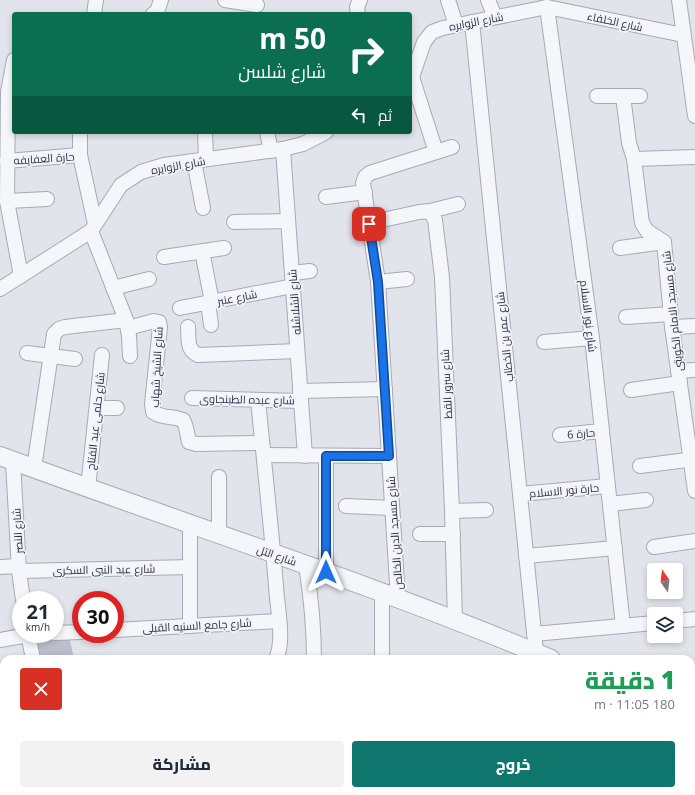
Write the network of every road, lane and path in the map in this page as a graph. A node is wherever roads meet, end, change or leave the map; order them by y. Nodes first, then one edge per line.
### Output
1 (96, 0) edge
2 (161, 0) edge
3 (225, 0) edge
4 (360, 0) edge
5 (448, 0) edge
6 (488, 0) edge
7 (679, 0) edge
8 (554, 5) edge
9 (258, 6) edge
10 (94, 12) edge
11 (157, 12) edge
12 (358, 12) edge
13 (494, 17) junction
14 (472, 22) junction
15 (456, 25) junction
16 (683, 35) junction
17 (12, 71) edge
18 (412, 74) edge
19 (412, 80) edge
20 (597, 96) dead end
21 (623, 96) junction
22 (640, 96) dead end
23 (695, 116) edge
24 (80, 134) edge
25 (205, 134) edge
26 (268, 134) edge
27 (322, 134) edge
28 (452, 147) dead end
29 (277, 150) junction
30 (436, 152) junction
31 (80, 155) junction
32 (695, 157) edge
33 (634, 159) junction
34 (7, 160) junction
35 (200, 160) junction
36 (364, 192) junction
37 (326, 197) dead end
38 (47, 199) dead end
39 (7, 201) junction
40 (458, 204) dead end
41 (203, 208) dead end
42 (430, 211) junction
43 (234, 222) dead end
44 (288, 222) junction
45 (369, 224) junction
46 (93, 227) junction
47 (664, 242) junction
48 (224, 248) dead end
49 (620, 248) dead end
50 (202, 251) junction
51 (164, 257) dead end
52 (310, 271) dead end
53 (21, 276) junction
54 (149, 279) dead end
55 (407, 279) dead end
56 (292, 280) junction
57 (378, 282) junction
58 (113, 288) junction
59 (0, 289) edge
60 (210, 302) junction
61 (180, 308) dead end
62 (626, 317) dead end
63 (671, 321) junction
64 (127, 324) junction
65 (211, 325) dead end
66 (695, 326) edge
67 (188, 327) dead end
68 (592, 338) junction
69 (544, 342) dead end
70 (297, 351) junction
71 (27, 352) dead end
72 (102, 355) dead end
73 (51, 356) junction
74 (130, 356) dead end
75 (75, 359) dead end
76 (695, 370) edge
77 (679, 377) junction
78 (385, 389) junction
79 (631, 390) dead end
80 (300, 396) junction
81 (192, 398) dead end
82 (258, 400) junction
83 (97, 408) junction
84 (116, 408) dead end
85 (602, 431) junction
86 (560, 435) dead end
87 (263, 449) junction
88 (305, 456) junction
89 (326, 456) junction
90 (389, 456) junction
91 (7, 458) edge
92 (693, 460) edge
93 (640, 466) dead end
94 (34, 468) junction
95 (219, 477) dead end
96 (608, 486) junction
97 (88, 488) junction
98 (695, 490) edge
99 (520, 494) junction
100 (646, 500) dead end
101 (610, 504) junction
102 (346, 506) dead end
103 (392, 508) junction
104 (486, 510) dead end
105 (452, 511) junction
106 (190, 525) junction
107 (420, 534) dead end
108 (453, 534) junction
109 (219, 535) junction
110 (695, 541) edge
111 (654, 547) dead end
112 (615, 548) junction
113 (273, 553) junction
114 (526, 556) junction
115 (306, 565) junction
116 (0, 567) edge
117 (190, 567) junction
118 (18, 569) junction
119 (326, 572) junction
120 (22, 591) edge
121 (390, 595) junction
122 (695, 619) edge
123 (455, 620) junction
124 (683, 620) edge
125 (279, 621) junction
126 (647, 624) edge
127 (190, 626) junction
128 (623, 626) junction
129 (124, 630) edge
130 (534, 634) junction
131 (12, 638) edge
132 (0, 640) edge
133 (33, 643) edge
134 (33, 655) edge
135 (278, 655) edge
136 (314, 655) edge
137 (382, 655) edge
138 (542, 655) edge
139 (544, 655) edge

1 - 10 street
2 - 11 street
3 - 9 street
4 - 12 street
5 - 15 street
6 - 13 street
7 - 16 street
8 - 13 street, شارع الزوايره
8 - 16 street, شارع الخلفاء
8 - 68 street, شارع نور الاسلام
13 - 14 street, شارع الزوايره
14 - 15 street, شارع الزوايره
14 - 99 street, شارع عمر بن الخطاب
15 - 18 street, شارع الزوايره
16 - 23 street
17 - 34 street
19 - 30 street
20 - 21 street
21 - 22 street
21 - 33 street, شارع مسجد الامام الكويتى
24 - 31 street
25 - 35 street
26 - 29 street, شارع الشلاشله
27 - 29 street, شارع الزوايره
28 - 30 street, شارع مسجد الدين الخالص
29 - 35 street, شارع الزوايره
29 - 44 street, شارع الشلاشله
30 - 36 street, شارع مسجد الدين الخالص
31 - 34 street, حارة العفايفه
31 - 46 street
32 - 33 street
33 - 47 street, شارع مسجد الامام الكويتى
34 - 39 street
35 - 41 street
35 - 46 street, شارع الزوايره
36 - 37 street
36 - 45 street, شارع مسجد الدين الخالص
38 - 39 street
39 - 53 street
40 - 42 street
42 - 45 street
42 - 105 street, شارع سرور القط
43 - 44 street
44 - 56 street, شارع الشلاشله
45 - 57 street, شارع مسجد الدين الخالص
46 - 53 street, شارع الزوايره
46 - 58 street
47 - 49 street
47 - 63 street, شارع مسجد الامام الكويتى
48 - 50 street
50 - 51 street
50 - 60 street
52 - 56 street, شارع عنبر
53 - 59 street, شارع الزوايره
54 - 58 street
55 - 57 street
56 - 60 street, شارع عنبر
56 - 70 street, شارع الشلاشله
57 - 78 street, شارع مسجد الدين الخالص
58 - 64 street
60 - 61 street, شارع عنبر
60 - 65 street
62 - 63 street
63 - 66 street
63 - 77 street, شارع مسجد الامام الكويتى
64 - 73 street
64 - 74 street
64 - 87 street, شارع الشيخ شهاب
67 - 70 street
68 - 69 street
68 - 85 street, شارع نور الاسلام
70 - 80 street, شارع الشلاشله
71 - 73 street
72 - 83 street, شارع حلمى عبد الفتاح
73 - 75 street
73 - 94 street
76 - 77 street
77 - 79 street
77 - 92 street, شارع مسجد الامام الكويتى
78 - 80 street, شارع عبده الطبنجاوى
78 - 90 street, شارع مسجد الدين الخالص
80 - 82 street, شارع عبده الطبنجاوى
80 - 88 street, شارع الشلاشله
81 - 82 street, شارع عبده الطبنجاوى
82 - 87 street
83 - 84 street
83 - 97 street, شارع حلمى عبد الفتاح
85 - 86 street, حارة 6
85 - 96 street, شارع نور الاسلام
87 - 88 street
87 - 113 street
88 - 89 street
89 - 90 street
89 - 119 street
90 - 103 street, شارع مسجد الدين الخالص
91 - 94 street, شارع التل
91 - 118 street, شارع النصر
92 - 93 street
92 - 98 street, شارع مسجد الامام الكويتى
94 - 97 street, شارع التل
95 - 109 street
96 - 99 street, حارة نور الاسلام
96 - 101 street, شارع نور الاسلام
97 - 106 street, شارع التل
99 - 114 street, شارع عمر بن الخطاب
100 - 101 street
101 - 112 street, شارع نور الاسلام
102 - 103 street
103 - 121 street, شارع مسجد الدين الخالص
104 - 105 street
105 - 108 street, شارع سرور القط
106 - 109 street, شارع التل
106 - 117 street
107 - 108 street
108 - 123 street, شارع سرور القط
109 - 113 street, شارع التل
110 - 111 street
112 - 114 street
112 - 128 street, شارع نور الاسلام
113 - 115 street, شارع التل
113 - 125 street
114 - 130 street, شارع عمر بن الخطاب
115 - 119 street, شارع التل
115 - 136 street
116 - 118 street, شارع عبد النبى السكرى
117 - 118 street, شارع عبد النبى السكرى
117 - 127 street
118 - 120 street, شارع النصر
119 - 121 street, شارع التل
121 - 123 street, شارع التل
121 - 137 street, شارع مسجد الدين الخالص
122 - 124 street
123 - 138 street, شارع التل
125 - 127 street, شارع جامع السنيه القبلى
125 - 135 street
126 - 128 street
127 - 129 street, شارع جامع السنيه القبلى
128 - 130 street
130 - 139 street, شارع عمر بن الخطاب
131 - 132 street
133 - 134 street

